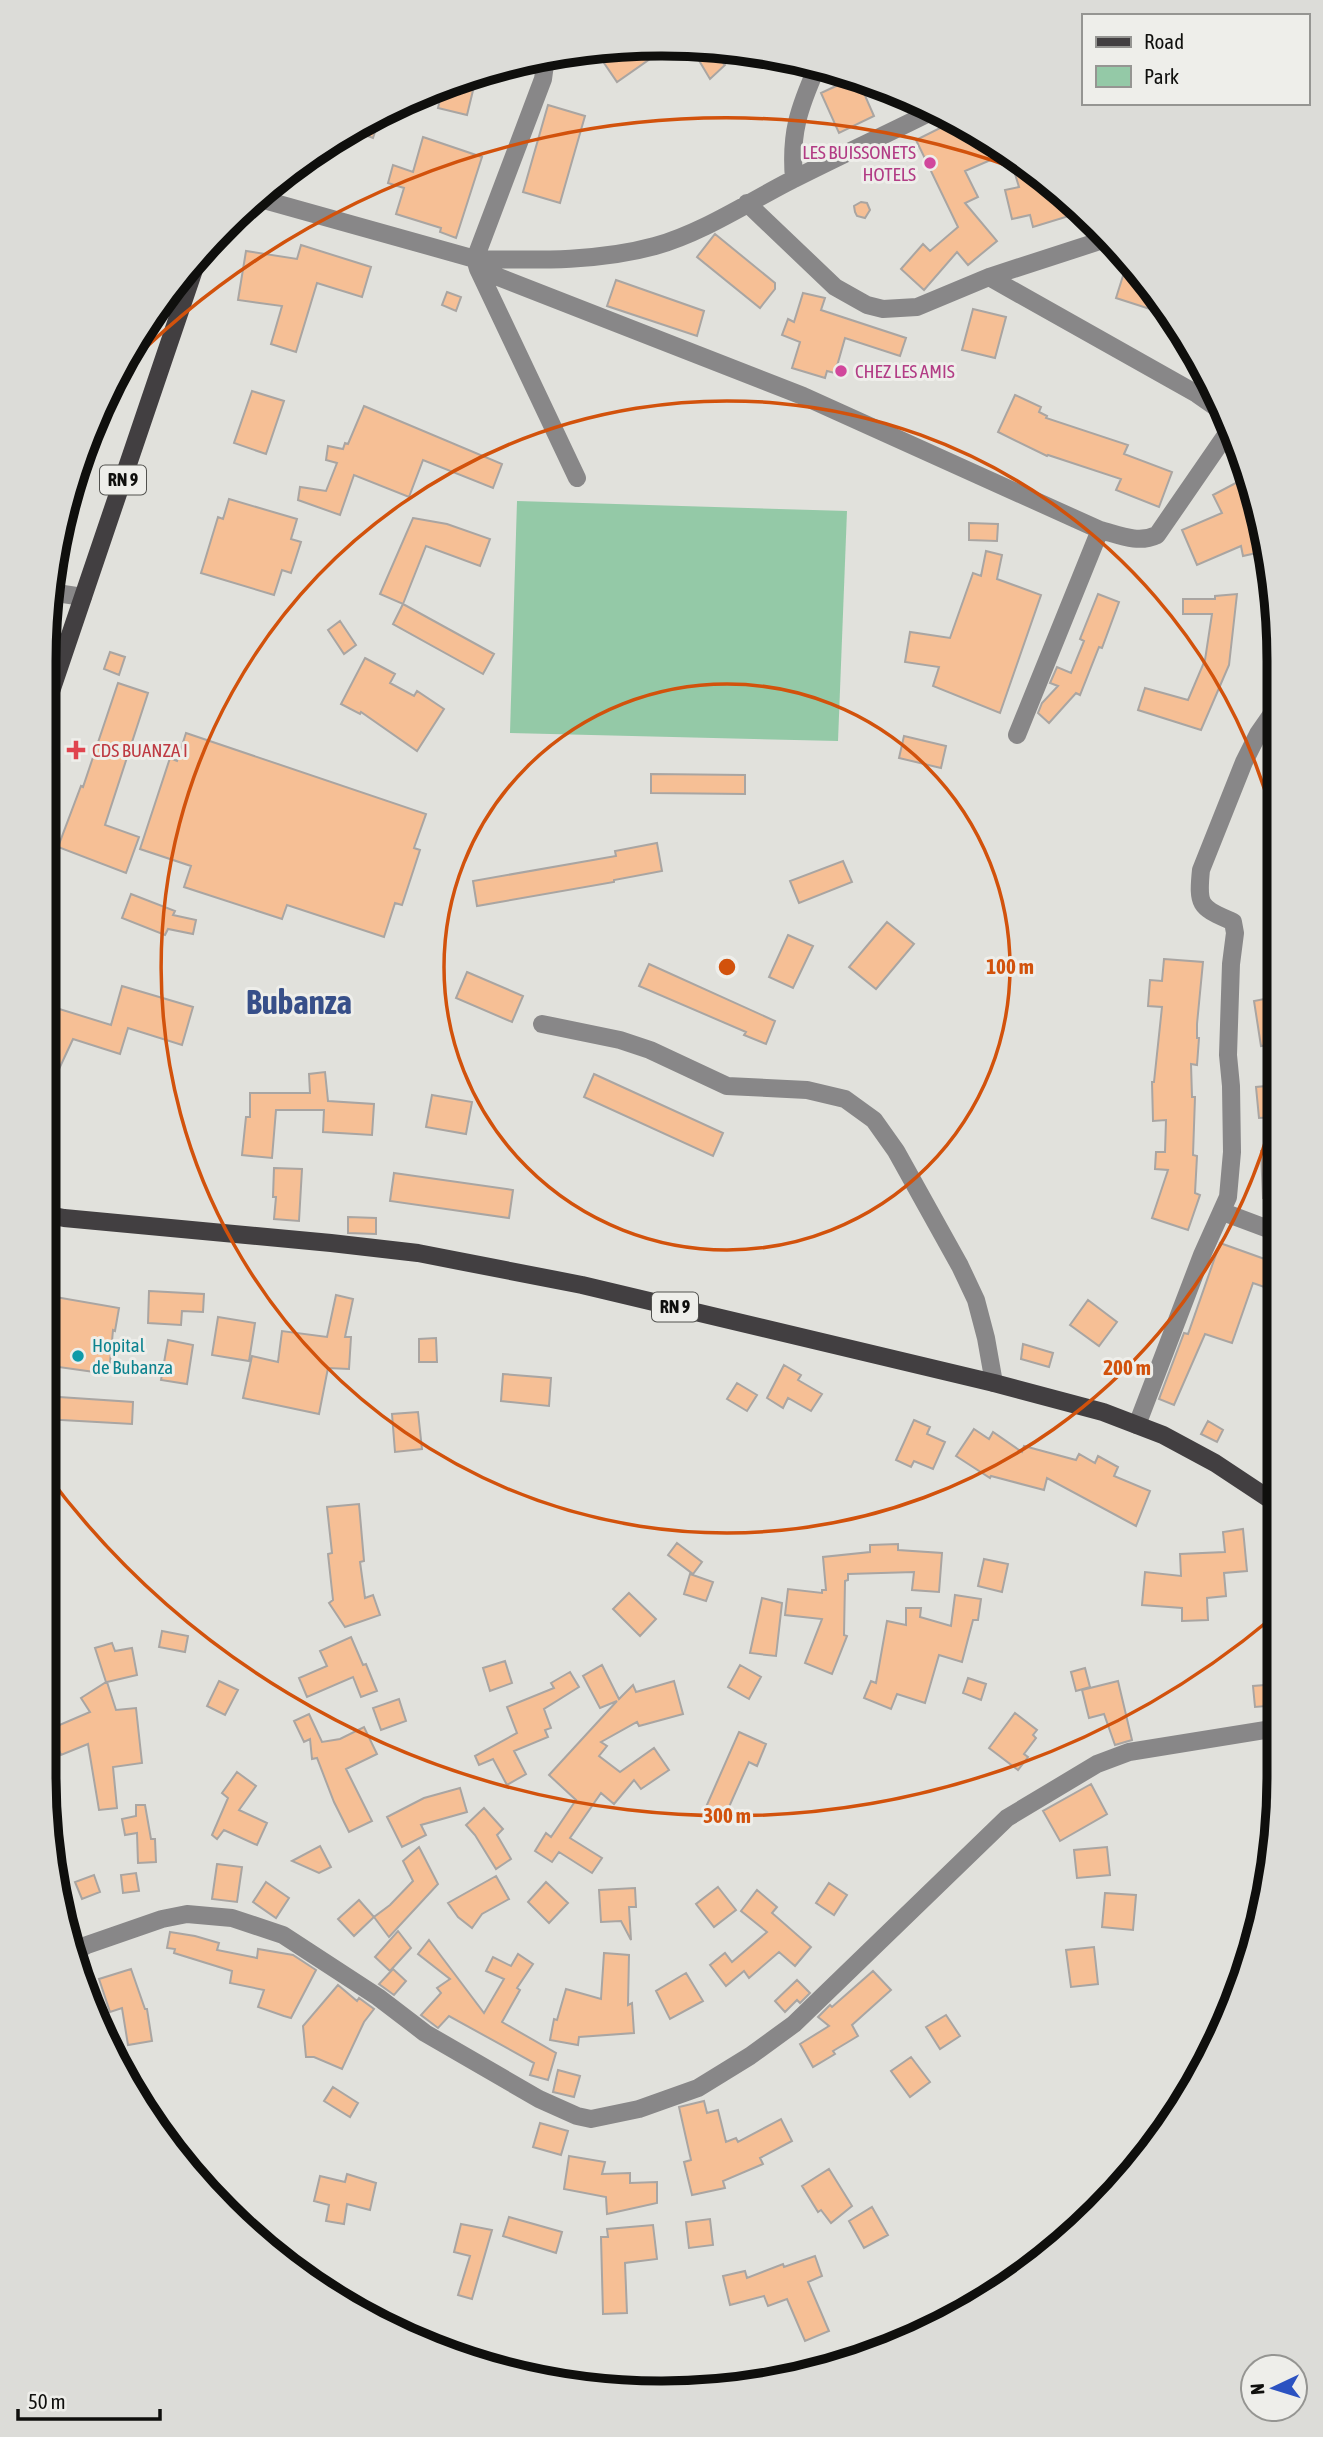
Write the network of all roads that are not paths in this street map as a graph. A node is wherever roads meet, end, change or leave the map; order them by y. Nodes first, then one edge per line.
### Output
1 (545, 68) edge
2 (813, 76) edge
3 (924, 116) edge
4 (794, 179) junction
5 (268, 201) edge
6 (747, 203) junction
7 (1098, 241) edge
8 (476, 264) junction
9 (989, 277) junction
10 (190, 282) edge
11 (1209, 402) edge
12 (1224, 438) edge
13 (578, 478) dead end
14 (1100, 530) junction
15 (60, 593) edge
16 (83, 597) junction
17 (56, 677) edge
18 (1267, 721) edge
19 (1017, 735) dead end
20 (542, 1024) dead end
21 (1223, 1212) junction
22 (56, 1216) edge
23 (64, 1218) junction
24 (56, 1222) edge
25 (1267, 1229) edge
26 (994, 1383) junction
27 (1137, 1425) junction
28 (1267, 1497) edge
29 (1267, 1730) edge
30 (82, 1948) edge

1 - 8 street
2 - 4 street
3 - 4 street
4 - 6 street
5 - 8 street
6 - 8 street
6 - 9 street
7 - 9 street
8 - 13 street
8 - 14 street
9 - 11 street
10 - 16 main road, RN 9 / RN 9
12 - 14 street
14 - 19 street
15 - 16 street
16 - 17 main road, RN 9 / RN 9
18 - 21 street
20 - 26 street
21 - 25 street
21 - 27 street
22 - 23 main road, RN 9
23 - 24 main road
23 - 26 main road, RN 9
26 - 27 main road, RN 9
27 - 28 main road, RN 9
29 - 30 street

